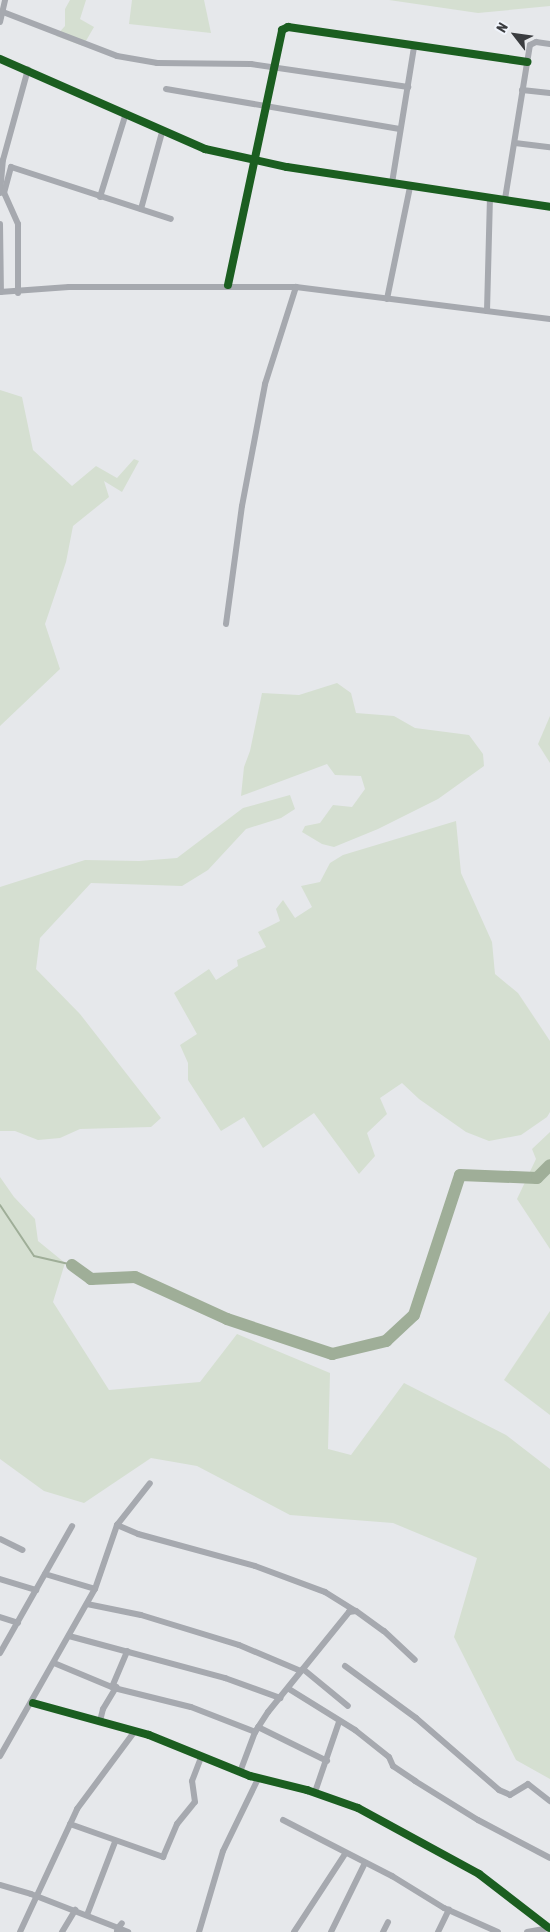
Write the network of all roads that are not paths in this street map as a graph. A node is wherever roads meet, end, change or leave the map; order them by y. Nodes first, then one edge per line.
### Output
1 (3, 2) edge
2 (3, 12) junction
3 (0, 22) edge
4 (550, 44) edge
5 (414, 47) junction
6 (0, 60) edge
7 (527, 62) junction
8 (274, 68) junction
9 (28, 70) junction
10 (408, 87) junction
11 (166, 89) dead end
12 (522, 90) junction
13 (550, 93) edge
14 (266, 106) junction
15 (125, 116) junction
16 (400, 129) junction
17 (162, 132) junction
18 (515, 143) junction
19 (550, 147) edge
20 (257, 161) junction
21 (392, 184) junction
22 (410, 187) junction
23 (0, 193) edge
24 (100, 197) junction
25 (490, 198) junction
26 (505, 200) junction
27 (550, 207) edge
28 (141, 209) junction
29 (172, 219) dead end
30 (0, 224) edge
31 (228, 285) junction
32 (296, 287) junction
33 (0, 292) edge
34 (18, 293) junction
35 (387, 299) junction
36 (486, 311) junction
37 (550, 319) edge
38 (226, 624) dead end
39 (150, 1483) dead end
40 (117, 1525) junction
41 (72, 1526) dead end
42 (0, 1538) edge
43 (23, 1550) dead end
44 (45, 1574) junction
45 (0, 1579) edge
46 (95, 1589) junction
47 (36, 1590) junction
48 (87, 1604) junction
49 (354, 1610) junction
50 (0, 1617) edge
51 (18, 1623) junction
52 (69, 1636) junction
53 (127, 1651) junction
54 (0, 1653) edge
55 (415, 1660) dead end
56 (54, 1663) junction
57 (345, 1666) dead end
58 (302, 1670) junction
59 (114, 1687) junction
60 (289, 1689) junction
61 (280, 1698) junction
62 (33, 1703) junction
63 (348, 1706) dead end
64 (100, 1721) junction
65 (339, 1722) junction
66 (256, 1730) junction
67 (135, 1731) junction
68 (0, 1756) edge
69 (201, 1757) junction
70 (326, 1761) junction
71 (240, 1772) junction
72 (258, 1778) junction
73 (314, 1792) junction
74 (550, 1801) edge
75 (283, 1820) dead end
76 (70, 1824) junction
77 (115, 1842) junction
78 (345, 1854) junction
79 (550, 1858) edge
80 (365, 1863) junction
81 (0, 1885) edge
82 (38, 1896) junction
83 (449, 1909) junction
84 (75, 1910) junction
85 (87, 1915) junction
86 (388, 1922) dead end
87 (119, 1928) edge
88 (549, 1928) edge
89 (20, 1932) edge
90 (62, 1932) edge
91 (128, 1932) edge
92 (199, 1932) edge
93 (294, 1932) edge
94 (330, 1932) edge
95 (382, 1932) edge
96 (438, 1932) edge
97 (498, 1932) edge
98 (527, 1932) edge

1 - 2 street
2 - 3 street
2 - 8 street
4 - 7 street
5 - 7 street
5 - 8 street
5 - 10 street
6 - 9 street
7 - 12 street
8 - 10 street
8 - 14 street
9 - 15 street
9 - 23 street
10 - 16 street
11 - 14 street
12 - 13 street
12 - 18 street
14 - 16 street
14 - 20 street
15 - 17 street
15 - 24 street
16 - 21 street
17 - 20 street
17 - 28 street
18 - 19 street
18 - 26 street
20 - 21 street
20 - 31 street
21 - 22 street
22 - 25 street
22 - 35 street
24 - 28 street
24 - 34 street
25 - 26 street
25 - 36 street
26 - 27 street
28 - 29 street
30 - 33 street
31 - 32 street
31 - 34 street
32 - 35 street
32 - 38 street
33 - 34 street
35 - 36 street
36 - 37 street
39 - 40 street
40 - 46 street
40 - 49 street
41 - 44 street
42 - 43 street
44 - 46 street
44 - 47 street
45 - 47 street
46 - 48 street
47 - 51 street
48 - 52 street
48 - 58 street
49 - 55 street
49 - 58 street
50 - 51 street
51 - 54 street
52 - 53 street
52 - 56 street
53 - 59 street
53 - 61 street
56 - 59 street
56 - 62 street
57 - 74 street
58 - 60 street
58 - 63 street
59 - 64 street
59 - 66 street
60 - 61 street
60 - 65 street
61 - 66 street
62 - 64 street
62 - 68 street
64 - 67 street
65 - 70 street
65 - 79 street
66 - 70 street
66 - 71 street
67 - 69 street
67 - 76 street
69 - 71 street
69 - 77 street
70 - 73 street
71 - 72 street
72 - 73 street
72 - 92 street
73 - 88 street
75 - 78 street
76 - 77 street
76 - 82 street
77 - 85 street
78 - 80 street
78 - 93 street
80 - 83 street
80 - 94 street
81 - 82 street
82 - 84 street
82 - 89 street
83 - 96 street
83 - 97 street
84 - 85 street
84 - 90 street
85 - 87 street
86 - 95 street
87 - 91 street
88 - 98 street

